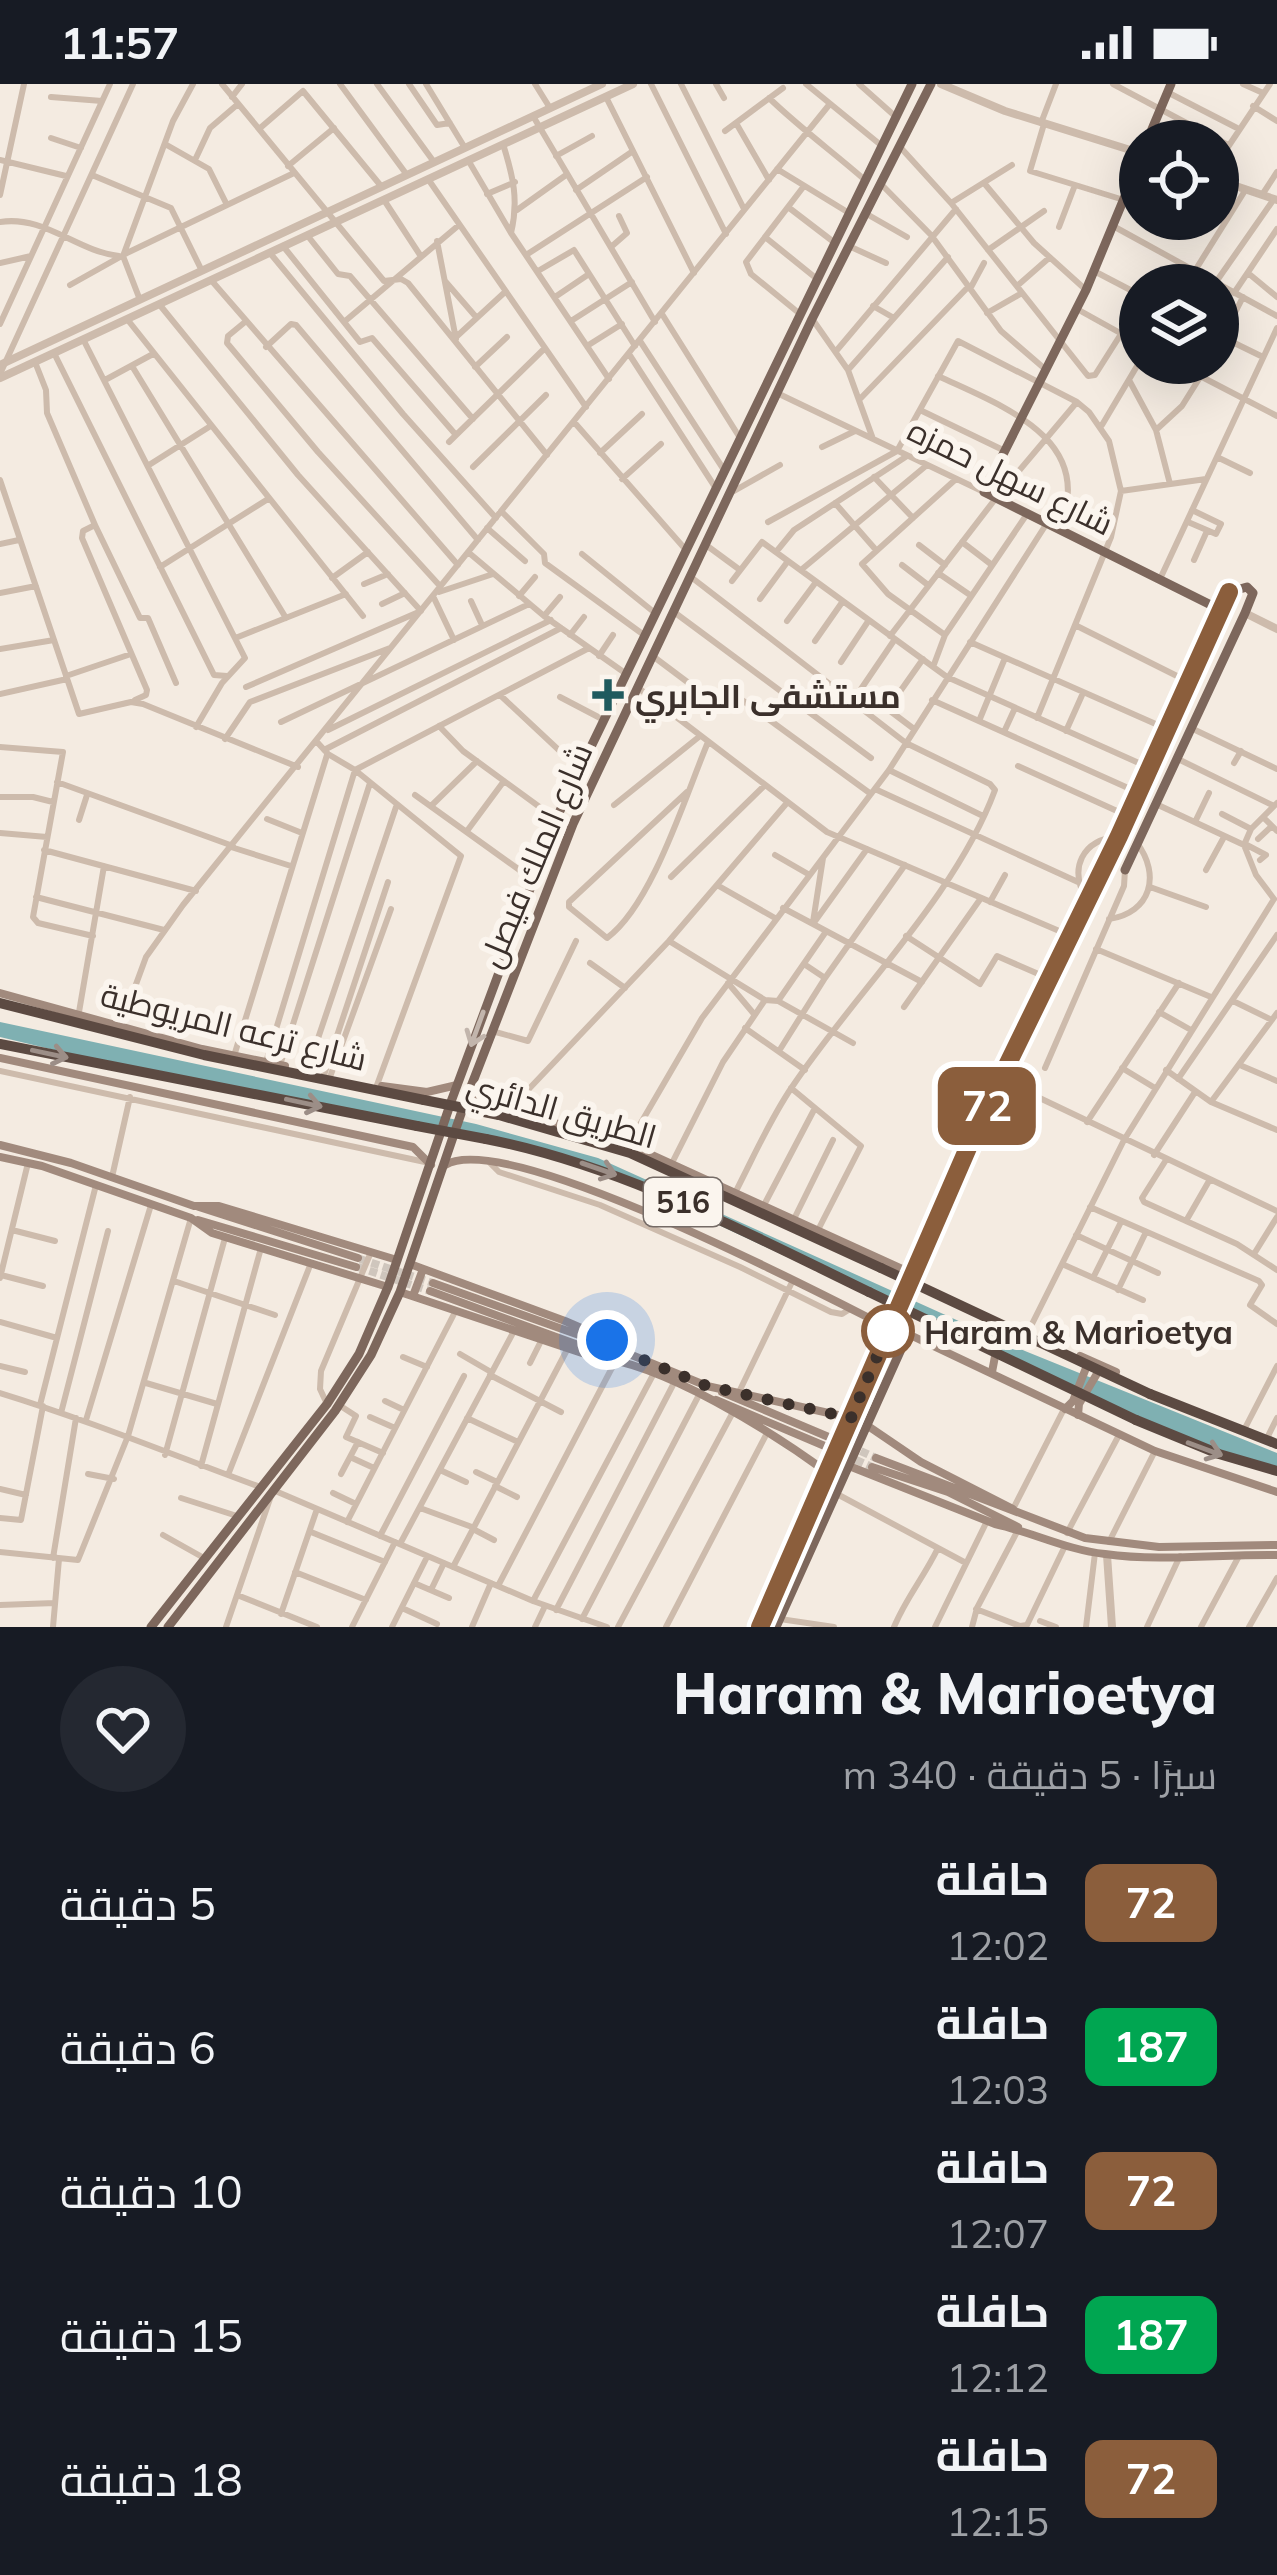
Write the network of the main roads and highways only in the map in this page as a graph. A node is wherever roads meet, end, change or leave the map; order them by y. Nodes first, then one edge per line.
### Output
1 (912, 84) edge
2 (931, 84) edge
3 (1169, 88) edge
4 (1155, 120) edge
5 (1119, 212) edge
6 (753, 412) junction
7 (765, 418) junction
8 (1221, 610) junction
9 (1179, 702) junction
10 (1201, 710) junction
11 (596, 730) junction
12 (613, 738) junction
13 (1125, 870) road end
14 (0, 993) edge
15 (0, 1003) edge
16 (0, 1044) edge
17 (0, 1058) edge
18 (457, 1085) junction
19 (467, 1097) junction
20 (0, 1145) edge
21 (0, 1157) edge
22 (431, 1165) junction
23 (443, 1166) junction
24 (194, 1206) junction
25 (191, 1218) junction
26 (404, 1262) junction
27 (423, 1269) junction
28 (912, 1276) junction
29 (432, 1287) tunnel mouth
30 (394, 1289) junction
31 (412, 1296) junction
32 (889, 1328) junction
33 (908, 1334) joint
34 (616, 1355) junction
35 (1087, 1359) junction
36 (1103, 1366) junction
37 (992, 1373) junction
38 (704, 1391) junction
39 (1065, 1409) junction
40 (1078, 1415) junction
41 (851, 1418) junction
42 (868, 1426) junction
43 (1274, 1441) edge
44 (829, 1442) tunnel mouth
45 (849, 1466) junction
46 (1277, 1471) edge
47 (829, 1473) junction
48 (1277, 1492) edge
49 (1015, 1512) junction
50 (1019, 1527) junction
51 (1277, 1545) edge
52 (1277, 1556) edge
53 (166, 1606) junction
54 (177, 1622) edge
55 (778, 1623) edge
56 (152, 1627) edge
57 (168, 1627) edge
58 (760, 1627) edge

1 - 6 main road, شارع الملك فيصل
2 - 7 main road, شارع الملك فيصل
3 - 4 main road
5 - 8 main road, شارع سهل حمزه
6 - 7 main road
6 - 11 main road, شارع الملك فيصل
7 - 12 main road, شارع الملك فيصل
8 - 9 main road
8 - 10 main road
9 - 10 main road
9 - 28 main road
10 - 13 main road
11 - 12 main road
11 -> 18 main road, شارع الملك فيصل
12 - 19 main road, شارع الملك فيصل
14 - 18 main road, شارع ترعه المريوطية
15 - 43 highway, الطريق الدائري / 516, bridge
16 -> 46 highway, الطريق الدائري / 516, bridge
17 - 22 main road
18 - 22 main road, شارع الملك فيصل, bridge
19 - 23 main road, شارع الملك فيصل, bridge
19 - 28 main road
20 - 24 main road
21 - 25 main road
22 - 26 main road, شارع الملك فيصل
23 - 26 main road, شارع الملك فيصل
23 - 32 main road
24 - 25 main road
24 - 26 main road
25 - 30 main road
26 - 27 main road
26 - 30 main road, شارع الملك فيصل
27 - 31 main road
27 - 34 main road
28 - 32 main road, bridge
29 - 34 main road
30 - 31 main road
30 - 53 main road, شارع الملك فيصل
30 - 54 main road, شارع الملك فيصل
31 - 34 main road
32 - 41 main road
33 - 37 main road
33 - 42 main road
34 - 38 main road
34 - 38 main road
35 - 36 main road
35 - 37 main road, bridge
35 - 39 main road, bridge
36 - 40 main road, bridge
36 - 43 main road
37 - 39 main road
38 - 41 main road
38 - 44 main road
38 - 47 main road
39 - 40 main road
40 - 48 main road
41 - 47 main road
42 - 45 main road
42 - 49 main road
45 - 50 main road
45 - 55 main road
47 - 58 main road
49 - 50 main road
49 - 51 main road
50 - 52 main road
53 - 54 main road
53 - 56 main road, شارع الملك فيصل
54 - 57 main road, شارع الملك فيصل

